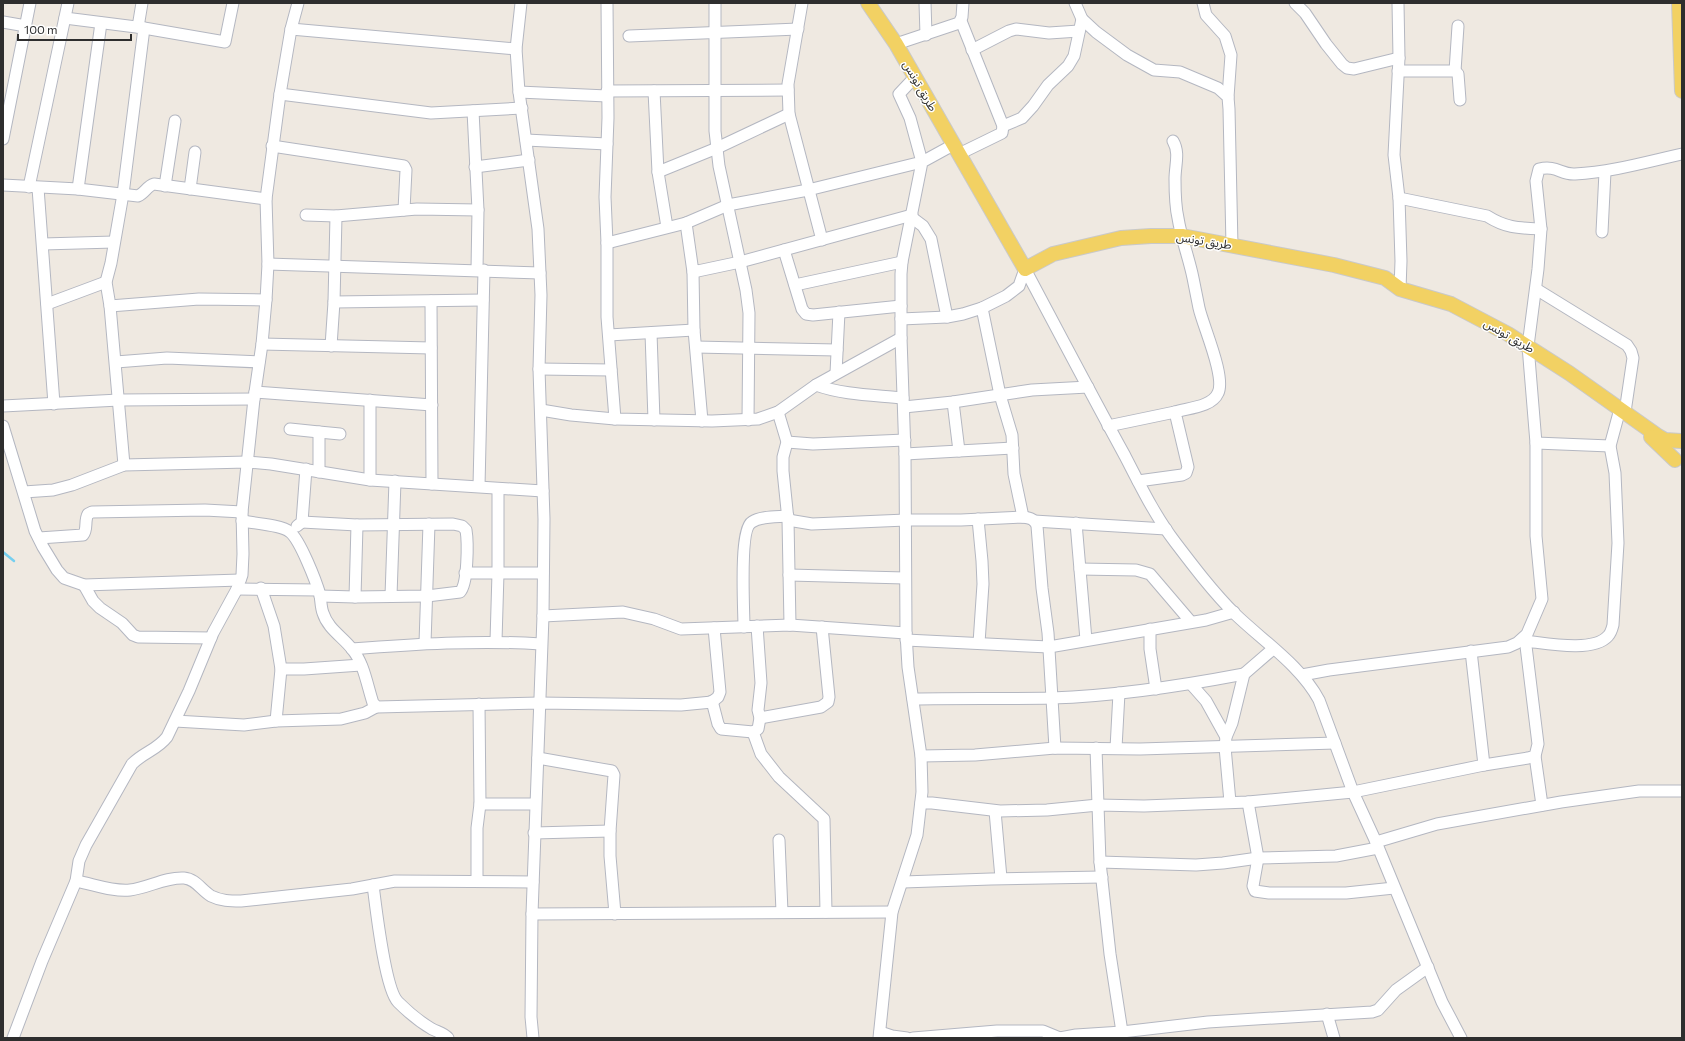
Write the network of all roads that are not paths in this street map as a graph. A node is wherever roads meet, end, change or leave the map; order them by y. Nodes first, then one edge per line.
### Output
1 (30, 3) edge
2 (68, 3) edge
3 (142, 3) edge
4 (233, 3) edge
5 (298, 3) edge
6 (521, 3) edge
7 (607, 3) edge
8 (715, 3) edge
9 (802, 3) edge
10 (868, 3) edge
11 (925, 3) edge
12 (963, 3) edge
13 (1075, 3) edge
14 (1203, 3) edge
15 (1295, 3) edge
16 (1398, 3) edge
17 (1680, 3) edge
18 (65, 18) junction
19 (1082, 19) junction
20 (961, 21) junction
21 (3, 22) edge
22 (101, 23) junction
23 (26, 26) junction
24 (1458, 26) dead end
25 (141, 27) junction
26 (798, 28) junction
27 (291, 29) junction
28 (715, 31) junction
29 (1079, 31) junction
30 (926, 35) junction
31 (629, 36) dead end
32 (896, 44) junction
33 (516, 49) junction
34 (972, 50) junction
35 (1399, 58) junction
36 (1398, 71) junction
37 (1455, 71) junction
38 (915, 77) junction
39 (715, 90) junction
40 (788, 90) junction
41 (1682, 90) edge
42 (654, 91) junction
43 (519, 92) junction
44 (280, 94) junction
45 (607, 94) junction
46 (1228, 97) junction
47 (1460, 100) dead end
48 (522, 108) junction
49 (473, 111) junction
50 (789, 114) junction
51 (175, 121) dead end
52 (1003, 126) junction
53 (3, 139) edge
54 (526, 140) junction
55 (1173, 140) dead end
56 (607, 144) junction
57 (272, 146) junction
58 (717, 148) junction
59 (956, 149) junction
60 (195, 152) dead end
61 (1682, 154) edge
62 (529, 160) junction
63 (922, 162) junction
64 (475, 167) junction
65 (658, 172) junction
66 (1605, 172) junction
67 (3, 185) edge
68 (165, 186) junction
69 (33, 187) junction
70 (78, 189) junction
71 (190, 189) junction
72 (808, 190) junction
73 (123, 194) junction
74 (1398, 198) junction
75 (266, 199) junction
76 (728, 205) junction
77 (404, 210) junction
78 (478, 210) junction
79 (306, 215) dead end
80 (336, 216) junction
81 (912, 216) junction
82 (686, 222) junction
83 (667, 228) junction
84 (1541, 229) junction
85 (1602, 232) dead end
86 (1182, 236) junction
87 (822, 240) junction
88 (114, 242) junction
89 (607, 243) junction
90 (43, 244) junction
91 (1232, 246) junction
92 (784, 250) junction
93 (740, 262) junction
94 (902, 262) junction
95 (268, 264) junction
96 (335, 267) junction
97 (1025, 269) junction
98 (481, 270) junction
99 (693, 272) junction
100 (540, 273) junction
101 (106, 282) junction
102 (795, 285) junction
103 (1400, 289) junction
104 (1536, 289) junction
105 (266, 300) junction
106 (483, 300) junction
107 (431, 301) junction
108 (334, 302) junction
109 (47, 304) junction
110 (110, 306) junction
111 (901, 306) junction
112 (982, 308) junction
113 (839, 312) junction
114 (947, 317) junction
115 (901, 319) junction
116 (694, 330) junction
117 (651, 333) junction
118 (609, 335) junction
119 (901, 338) junction
120 (262, 344) junction
121 (332, 346) junction
122 (1528, 346) junction
123 (696, 347) junction
124 (431, 348) junction
125 (748, 348) junction
126 (837, 350) junction
127 (116, 362) junction
128 (259, 362) junction
129 (539, 369) junction
130 (611, 370) junction
131 (836, 374) junction
132 (816, 385) junction
133 (1088, 387) junction
134 (255, 395) junction
135 (1000, 395) junction
136 (119, 400) junction
137 (370, 400) junction
138 (903, 402) junction
139 (953, 402) junction
140 (54, 404) junction
141 (432, 405) junction
142 (3, 406) edge
143 (541, 410) junction
144 (778, 412) junction
145 (1175, 412) junction
146 (1625, 413) junction
147 (615, 420) junction
148 (654, 420) junction
149 (748, 420) junction
150 (702, 421) junction
151 (3, 426) edge
152 (1108, 426) junction
153 (290, 429) dead end
154 (319, 432) junction
155 (340, 434) dead end
156 (905, 440) junction
157 (1681, 441) edge
158 (787, 442) junction
159 (1536, 443) junction
160 (1610, 446) junction
161 (1013, 448) junction
162 (960, 451) junction
163 (905, 454) junction
164 (247, 462) junction
165 (1678, 463) edge
166 (124, 465) junction
167 (306, 469) junction
168 (319, 472) junction
169 (370, 480) junction
170 (395, 481) junction
171 (1138, 481) junction
172 (432, 484) junction
173 (479, 486) junction
174 (498, 488) junction
175 (543, 491) junction
176 (24, 492) junction
177 (242, 516) junction
178 (1023, 517) junction
179 (788, 518) junction
180 (978, 519) junction
181 (906, 520) junction
182 (1034, 521) junction
183 (302, 522) junction
184 (429, 524) junction
185 (1076, 524) junction
186 (357, 525) junction
187 (393, 526) junction
188 (1166, 529) junction
189 (290, 532) junction
190 (39, 538) junction
191 (1080, 569) junction
192 (465, 573) junction
193 (498, 573) junction
194 (543, 573) junction
195 (788, 575) junction
196 (905, 578) junction
197 (84, 584) junction
198 (239, 584) junction
199 (261, 588) junction
200 (319, 593) junction
201 (391, 596) junction
202 (427, 596) junction
203 (355, 597) junction
204 (1234, 612) junction
205 (543, 616) junction
206 (1191, 622) junction
207 (790, 625) junction
208 (757, 626) junction
209 (744, 627) junction
210 (822, 627) junction
211 (714, 628) junction
212 (1150, 629) junction
213 (906, 636) junction
214 (211, 638) junction
215 (1525, 639) junction
216 (1086, 640) junction
217 (496, 641) junction
218 (425, 643) junction
219 (979, 643) junction
220 (541, 644) junction
221 (1049, 647) junction
222 (1273, 648) junction
223 (352, 649) junction
224 (1471, 651) junction
225 (361, 666) junction
226 (282, 669) junction
227 (1244, 674) junction
228 (1302, 675) junction
229 (1192, 684) junction
230 (1156, 688) junction
231 (1119, 693) junction
232 (1052, 698) junction
233 (912, 699) junction
234 (712, 701) junction
235 (539, 703) junction
236 (479, 704) junction
237 (376, 707) junction
238 (760, 718) junction
239 (175, 721) junction
240 (276, 721) junction
241 (753, 732) junction
242 (1226, 742) junction
243 (1335, 742) junction
244 (1055, 748) junction
245 (1096, 748) junction
246 (1116, 748) junction
247 (921, 756) junction
248 (1535, 756) junction
249 (538, 758) junction
250 (1484, 765) junction
251 (1682, 791) edge
252 (1353, 792) junction
253 (1230, 802) junction
254 (1248, 802) junction
255 (920, 803) junction
256 (480, 804) junction
257 (535, 804) junction
258 (1098, 805) junction
259 (1542, 805) junction
260 (995, 811) junction
261 (610, 831) junction
262 (534, 833) junction
263 (779, 840) dead end
264 (1377, 845) junction
265 (1258, 858) junction
266 (1100, 862) junction
267 (1102, 877) junction
268 (1001, 878) junction
269 (76, 881) junction
270 (477, 881) junction
271 (533, 882) junction
272 (903, 882) junction
273 (373, 885) junction
274 (1394, 888) junction
275 (782, 912) junction
276 (826, 912) junction
277 (892, 912) junction
278 (532, 914) junction
279 (615, 914) junction
280 (1428, 968) junction
281 (1327, 1014) junction
282 (1122, 1032) junction
283 (880, 1035) edge
284 (13, 1038) edge
285 (448, 1038) edge
286 (533, 1038) edge
287 (907, 1038) edge
288 (913, 1038) edge
289 (1060, 1038) edge
290 (1334, 1038) edge
291 (1461, 1038) edge

1 - 23 street
2 - 18 street
3 - 25 street
4 - 25 street
5 - 27 street
6 - 33 street
7 - 45 street
8 - 28 street
9 - 26 street
10 - 32 main road, طريق تونس
11 - 30 street
12 - 20 street
13 - 19 street
14 - 46 street
15 - 35 street
16 - 35 street
17 - 41 main road
18 - 22 street
18 - 69 street
19 - 29 street
19 - 46 street
20 - 30 street
20 - 34 street
21 - 23 street
22 - 25 street
22 - 70 street
23 - 53 street
24 - 37 street
25 - 73 street
26 - 28 street
26 - 40 street
27 - 33 street
27 - 44 street
28 - 31 street
28 - 39 street
29 - 34 street
29 - 52 street
30 - 32 street
32 - 38 main road, طريق تونس
33 - 43 street
34 - 52 street
35 - 36 street
36 - 37 street
36 - 74 street
37 - 47 street
38 - 59 main road, طريق تونس
38 - 63 street
39 - 40 street
39 - 42 street
39 - 58 street
40 - 50 street
42 - 45 street
42 - 65 street
43 - 45 street
43 - 48 street
44 - 49 street
44 - 57 street
45 - 56 street
46 - 91 street
48 - 49 street
48 - 54 street
49 - 64 street
50 - 58 street
50 - 72 street
51 - 68 street
52 - 59 street
54 - 56 street
54 - 62 street
55 - 86 street
56 - 89 street
57 - 75 street
57 - 77 street
58 - 65 street
58 - 76 street
59 - 63 street
59 - 97 main road, طريق تونس
60 - 71 street
61 - 66 street
62 - 64 street
62 - 100 street
63 - 72 street
63 - 81 street
64 - 78 street
65 - 83 street
66 - 84 street
66 - 85 street
67 - 69 street
68 - 71 street
68 - 73 street
69 - 70 street
69 - 90 street
70 - 73 street
71 - 75 street
72 - 76 street
72 - 87 street
73 - 88 street
74 - 84 street
74 - 103 street
75 - 95 street
76 - 82 street
76 - 93 street
77 - 78 street
77 - 80 street
78 - 98 street
79 - 80 street
80 - 96 street
81 - 87 street
81 - 94 street
81 - 114 street
82 - 83 street
82 - 99 street
83 - 89 street
84 - 104 street
86 - 91 main road, طريق تونس
86 - 97 main road, طريق تونس
86 - 145 street
87 - 92 street
88 - 90 street
88 - 101 street
89 - 118 street
90 - 109 street
91 - 103 main road, طريق تونس
92 - 93 street
92 - 102 street
93 - 99 street
93 - 125 street
94 - 102 street
94 - 111 street
95 - 96 street
95 - 105 street
96 - 98 street
96 - 108 street
97 - 112 street
97 - 133 street
98 - 100 street
98 - 106 street
99 - 116 street
100 - 129 street
101 - 109 street
101 - 110 street
102 - 113 street
103 - 122 main road, طريق تونس
104 - 122 street
104 - 146 street
105 - 110 street
105 - 120 street
106 - 107 street
106 - 173 street
107 - 108 street
107 - 124 street
108 - 121 street
109 - 140 street
110 - 127 street
111 - 113 street
111 - 115 street
112 - 114 street
112 - 135 street
113 - 126 street
114 - 115 street
115 - 119 street
116 - 117 street
116 - 123 street
117 - 118 street
117 - 148 street
118 - 130 street
119 - 131 street
119 - 138 street
120 - 121 street
120 - 128 street
121 - 124 street
122 - 146 main road, طريق تونس
122 - 159 street
123 - 125 street
123 - 150 street
124 - 141 street
125 - 126 street
125 - 149 street
126 - 131 street
127 - 128 street
127 - 136 street
128 - 134 street
129 - 130 street
129 - 143 street
130 - 147 street
131 - 132 street
132 - 138 street
132 - 144 street
133 - 135 street
133 - 152 street
134 - 136 street
134 - 137 street
134 - 164 street
135 - 139 street
135 - 161 street
136 - 140 street
136 - 166 street
137 - 141 street
137 - 169 street
138 - 139 street
138 - 156 street
139 - 162 street
140 - 142 street
141 - 172 street
143 - 147 street
143 - 175 street
144 - 149 street
144 - 158 street
145 - 152 street
145 - 171 street
146 - 157 main road, طريق تونس
146 - 160 street
146 - 165 main road, طريق تونس
147 - 148 street
148 - 150 street
149 - 150 street
151 - 176 street
152 - 171 street
153 - 154 street
154 - 155 street
154 - 168 street
156 - 158 street
156 - 163 street
157 - 165 main road, طريق تونس
158 - 179 street
159 - 160 street
159 - 215 street
160 - 215 street
161 - 162 street
161 - 178 street
162 - 163 street
163 - 181 street
164 - 166 street
164 - 167 street
164 - 177 street
166 - 176 street
167 - 168 street
167 - 183 street
168 - 169 street
169 - 170 street
170 - 172 street
170 - 187 street
171 - 188 street
172 - 173 street
173 - 174 street
174 - 175 street
174 - 193 street
175 - 194 street
176 - 190 street
177 - 189 street
177 - 190 street
177 - 198 street
178 - 180 street
178 - 182 street
179 - 181 street
179 - 195 street
179 - 209 street
180 - 181 street
180 - 219 street
181 - 196 street
182 - 185 street
182 - 221 street
183 - 186 street
183 - 189 street
184 - 187 street
184 - 192 street
184 - 202 street
185 - 188 street
185 - 191 street
186 - 187 street
186 - 203 street
187 - 201 street
188 - 204 street
189 - 200 street
190 - 197 street
191 - 206 street
191 - 216 street
192 - 193 street
192 - 202 street
193 - 194 street
193 - 217 street
194 - 205 street
195 - 196 street
195 - 207 street
196 - 213 street
197 - 198 street
197 - 214 street
198 - 199 street
198 - 214 street
199 - 200 street
199 - 226 street
200 - 203 street
200 - 223 street
201 - 202 street
201 - 203 street
202 - 218 street
204 - 206 street
204 - 222 street
205 - 211 street
205 - 220 street
206 - 212 street
207 - 208 street
207 - 210 street
208 - 209 street
208 - 238 street
209 - 211 street
210 - 213 street
210 - 238 street
211 - 234 street
212 - 216 street
212 - 230 street
213 - 219 street
213 - 233 street
214 - 239 street
215 - 224 street
215 - 248 street
216 - 221 street
217 - 218 street
217 - 220 street
218 - 223 street
219 - 221 street
220 - 235 street
221 - 232 street
222 - 227 street
222 - 228 street
223 - 225 street
224 - 228 street
224 - 250 street
225 - 226 street
225 - 237 street
226 - 240 street
227 - 229 street
227 - 242 street
228 - 243 street
229 - 230 street
229 - 242 street
230 - 231 street
231 - 232 street
231 - 246 street
232 - 233 street
232 - 244 street
233 - 247 street
234 - 235 street
234 - 241 street
235 - 236 street
235 - 249 street
236 - 237 street
236 - 256 street
237 - 240 street
238 - 241 street
239 - 240 street
239 - 269 street
241 - 276 street
242 - 243 street
242 - 246 street
242 - 253 street
243 - 252 street
244 - 245 street
244 - 247 street
245 - 246 street
245 - 258 street
247 - 255 street
248 - 250 street
248 - 259 street
249 - 257 street
249 - 261 street
250 - 252 street
251 - 259 street
252 - 254 street
252 - 264 street
253 - 254 street
253 - 258 street
254 - 265 street
255 - 260 street
255 - 272 street
256 - 257 street
256 - 270 street
257 - 262 street
258 - 260 street
258 - 266 street
259 - 264 street
260 - 268 street
261 - 262 street
261 - 279 street
262 - 271 street
263 - 275 street
264 - 265 street
264 - 274 street
265 - 266 street
265 - 274 street
266 - 267 street
267 - 268 street
267 - 282 street
268 - 272 street
269 - 273 street
269 - 284 street
270 - 271 street
270 - 273 street
271 - 278 street
272 - 277 street
273 - 285 street
274 - 280 street
275 - 276 street
275 - 279 street
276 - 277 street
277 - 283 street
278 - 279 street
278 - 286 street
280 - 281 street
280 - 291 street
281 - 282 street
281 - 290 street
282 - 289 street
283 - 287 street
288 - 289 street

